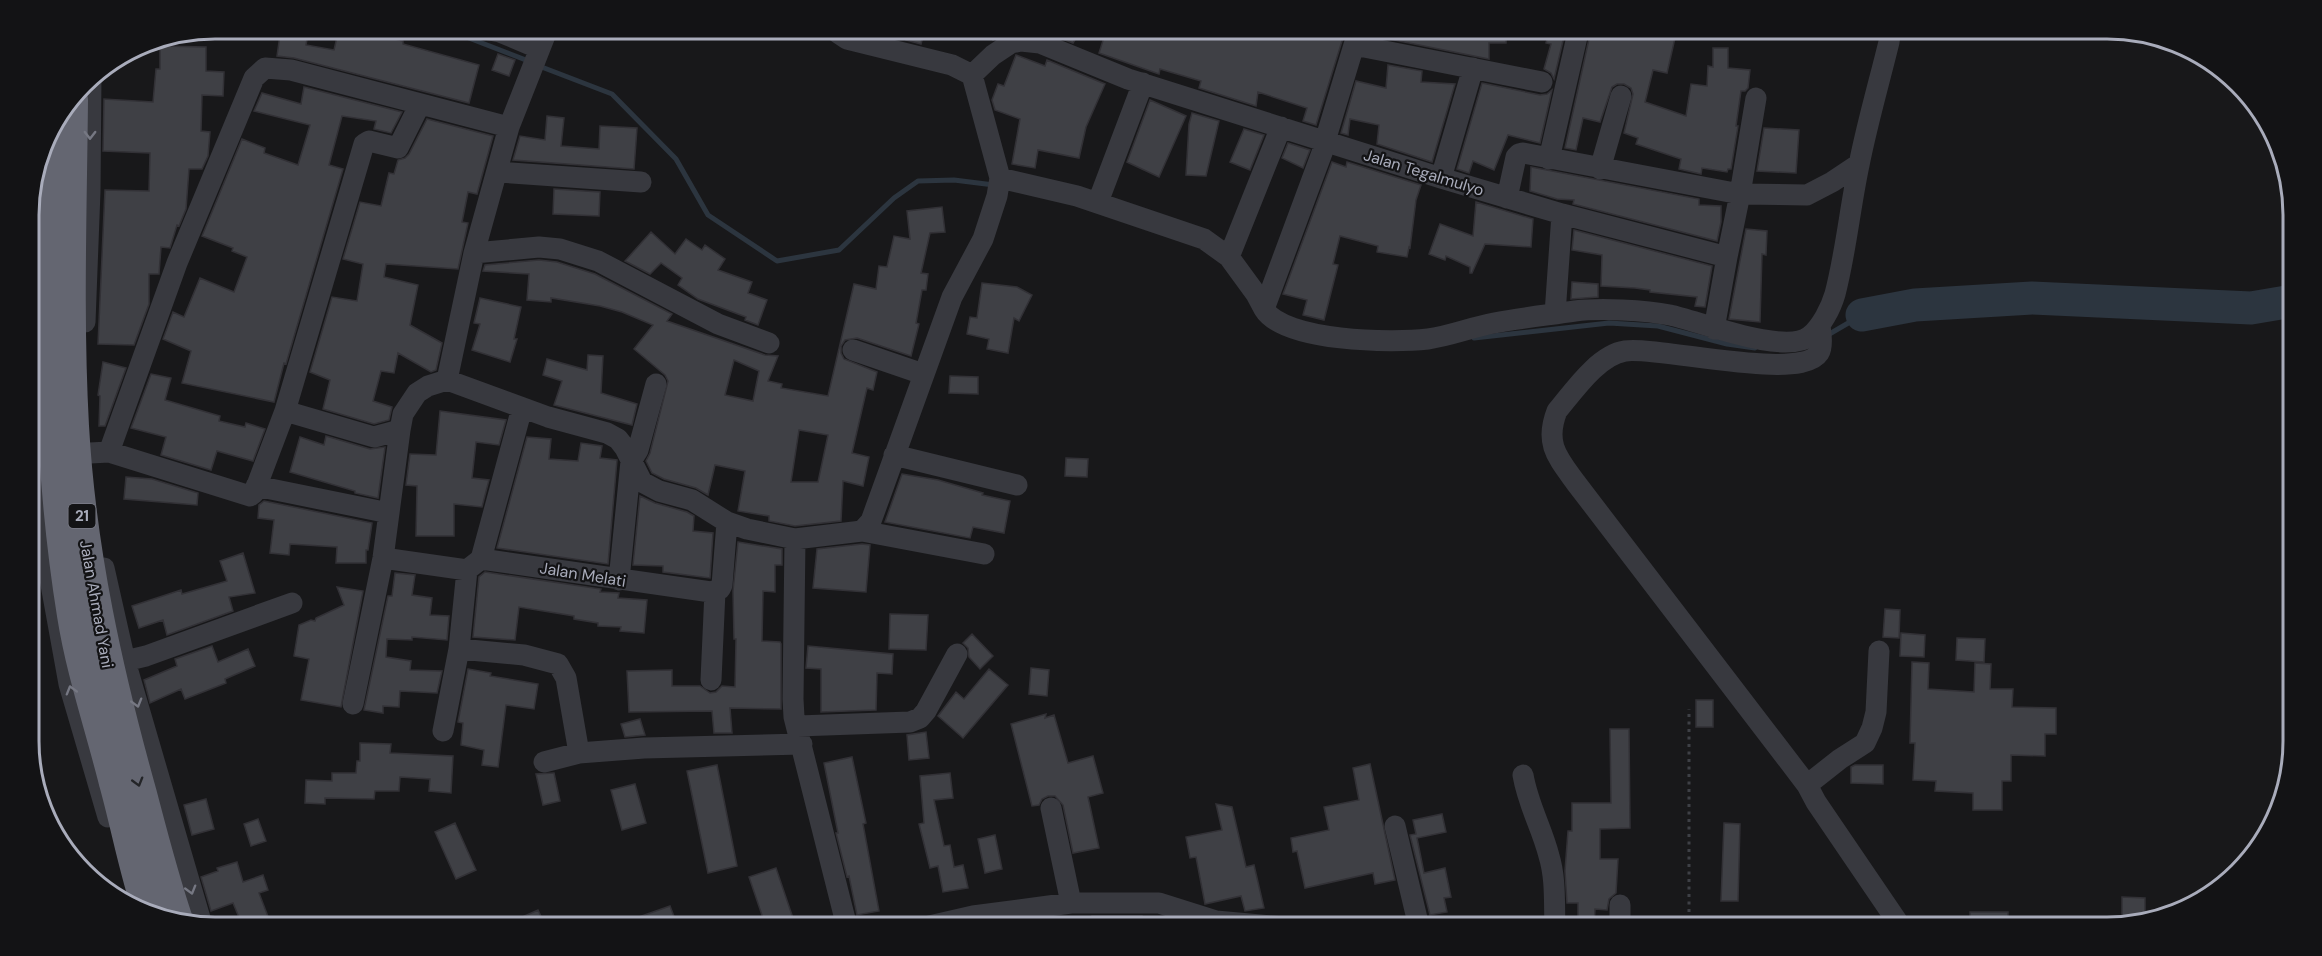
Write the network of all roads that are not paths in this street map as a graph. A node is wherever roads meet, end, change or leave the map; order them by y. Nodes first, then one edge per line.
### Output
1 (518, 39) edge
2 (847, 39) edge
3 (1354, 39) edge
4 (1363, 39) edge
5 (1576, 39) edge
6 (1889, 39) edge
7 (539, 47) edge
8 (1473, 68) junction
9 (972, 75) junction
10 (1542, 82) dead end
11 (1143, 83) junction
12 (90, 90) edge
13 (1621, 96) dead end
14 (1756, 98) dead end
15 (420, 104) junction
16 (73, 112) edge
17 (509, 127) junction
18 (1281, 127) junction
19 (1326, 142) junction
20 (49, 155) edge
21 (1550, 159) junction
22 (1859, 164) junction
23 (1600, 169) junction
24 (498, 172) junction
25 (1440, 178) junction
26 (641, 182) dead end
27 (999, 186) junction
28 (1740, 195) junction
29 (1507, 198) junction
30 (1098, 202) junction
31 (1562, 214) junction
32 (474, 253) junction
33 (1229, 257) junction
34 (1727, 257) junction
35 (1264, 309) junction
36 (1555, 314) junction
37 (1714, 329) junction
38 (1820, 333) junction
39 (769, 343) dead end
40 (854, 350) dead end
41 (923, 374) junction
42 (447, 380) junction
43 (656, 384) dead end
44 (522, 408) junction
45 (285, 411) junction
46 (400, 430) junction
47 (100, 453) junction
48 (894, 454) junction
49 (631, 461) junction
50 (1017, 485) dead end
51 (256, 486) junction
52 (39, 506) edge
53 (389, 513) junction
54 (727, 522) junction
55 (862, 531) junction
56 (795, 539) junction
57 (984, 554) dead end
58 (382, 558) junction
59 (474, 564) junction
60 (619, 580) junction
61 (716, 591) junction
62 (292, 603) dead end
63 (64, 620) junction
64 (459, 649) junction
65 (1879, 651) dead end
66 (957, 654) dead end
67 (125, 661) junction
68 (711, 680) dead end
69 (353, 704) dead end
70 (797, 722) junction
71 (443, 731) dead end
72 (579, 753) junction
73 (544, 762) dead end
74 (1523, 775) dead end
75 (1807, 785) junction
76 (1051, 808) dead end
77 (1395, 826) dead end
78 (132, 896) edge
79 (146, 903) edge
80 (1071, 903) junction
81 (1620, 905) dead end
82 (176, 912) edge
83 (198, 916) edge
84 (845, 917) edge
85 (999, 917) edge
86 (1196, 917) edge
87 (1417, 917) edge
88 (1554, 917) edge
89 (1620, 917) edge
90 (1894, 917) edge

1 - 7 street
2 - 9 street
3 - 19 street
4 - 8 street
5 - 21 street
6 - 22 street
7 - 17 street
8 - 10 street
8 - 25 street
9 - 11 street, Jalan Tegalmulyo
9 - 27 street
11 - 18 street, Jalan Tegalmulyo
11 - 30 street
12 -> 47 street
13 - 23 street
14 - 28 street
15 - 17 street
15 - 45 street
15 - 47 street
16 -> 82 highway, Jalan Ahmad Yani / 21
17 - 24 street
18 - 19 street, Jalan Tegalmulyo
18 - 33 street
19 - 25 street, Jalan Tegalmulyo
19 - 35 street
20 - 63 highway, Jalan Ahmad Yani / 21
21 - 23 street, Jalan Tegalmulyo
21 - 29 street, Jalan Tegalmulyo
22 - 28 street, Jalan Tegalmulyo
22 - 38 street
23 - 28 street, Jalan Tegalmulyo
24 - 26 street
24 - 32 street
25 - 29 street, Jalan Tegalmulyo
27 - 30 street
27 - 41 street
28 - 34 street
29 - 31 street
30 - 33 street
31 - 34 street
31 - 36 street
32 - 39 street
32 - 42 street
33 - 35 street
34 - 37 street
35 - 36 street
36 - 37 street
37 - 38 street
38 - 75 street
40 - 41 street
41 - 48 street
42 - 44 street
42 - 46 street
43 - 49 street
44 - 49 street
44 - 59 street
45 - 46 street
45 - 51 street
46 - 53 street
47 - 51 street
47 - 67 street
48 - 50 street
48 - 55 street
49 - 54 street
49 - 60 street
51 - 53 street
52 - 63 street
53 - 58 street
54 - 56 street
54 - 61 street
55 - 56 street
55 - 57 street
56 - 70 street
58 - 59 street, Jalan Melati
58 - 69 street
59 - 60 street, Jalan Melati
59 - 64 street
60 - 61 street, Jalan Melati
61 - 68 street
62 - 67 street
78 -> 63 street
63 - 79 highway, Jalan Ahmad Yani / 21
64 - 71 street
64 - 72 street
65 - 75 street
66 - 70 street
67 -> 83 street
70 - 72 street
70 - 84 street
72 - 73 street
74 - 88 street
75 - 90 street
76 - 80 street
77 - 87 street
80 - 85 street
80 - 86 street
81 - 89 street

